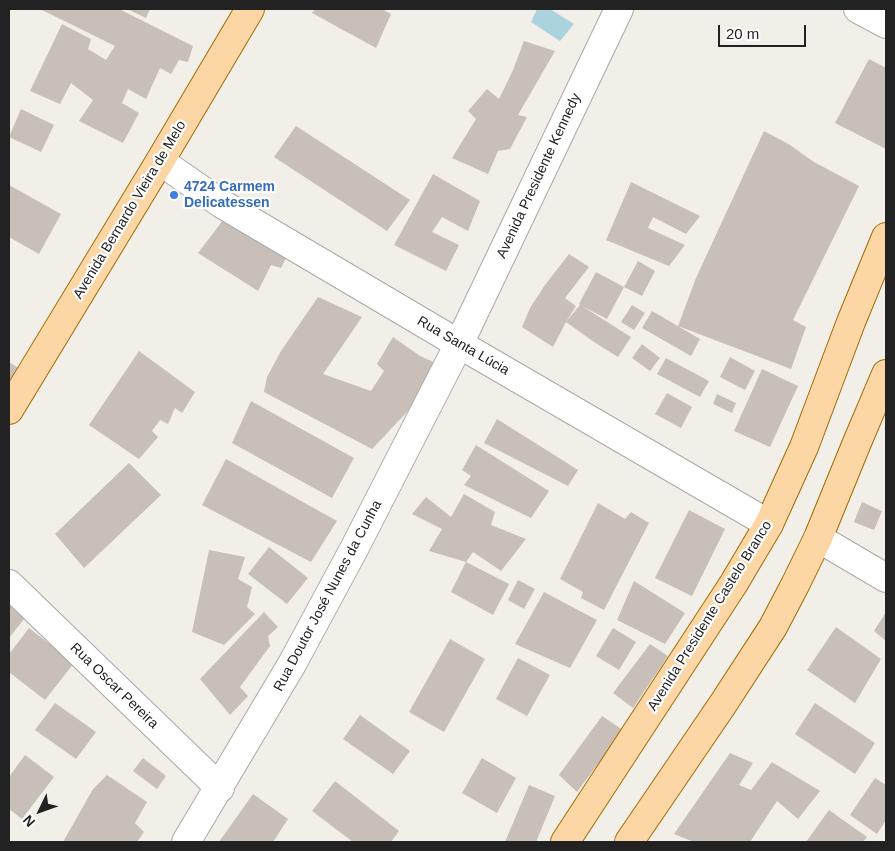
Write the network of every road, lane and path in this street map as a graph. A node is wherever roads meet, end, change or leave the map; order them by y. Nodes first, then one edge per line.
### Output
1 (250, 9) edge
2 (619, 9) edge
3 (858, 9) edge
4 (886, 24) edge
5 (160, 162) junction
6 (886, 237) edge
7 (880, 270) edge
8 (459, 344) junction
9 (886, 374) edge
10 (9, 410) edge
11 (769, 524) junction
12 (818, 538) junction
13 (886, 578) edge
14 (9, 584) edge
15 (220, 788) junction
16 (186, 842) edge
17 (565, 842) edge
18 (629, 842) edge

1 - 5 main road, Avenida Bernardo Vieira de Melo
2 - 8 street, Avenida Presidente Kennedy
3 - 4 street
5 - 8 street, Rua Santa Lúcia
5 - 10 main road, Avenida Bernardo Vieira de Melo
6 - 7 main road, Avenida Presidente Castelo Branco
7 - 11 main road, Avenida Presidente Castelo Branco
8 - 11 street, Rua Santa Lúcia
8 - 15 street, Rua Doutor José Nunes da Cunha
9 - 12 main road
11 - 17 main road, Avenida Presidente Castelo Branco
12 - 13 street
12 - 18 main road
14 - 15 street, Rua Oscar Pereira
15 - 16 street, Rua Doutor José Nunes da Cunha

